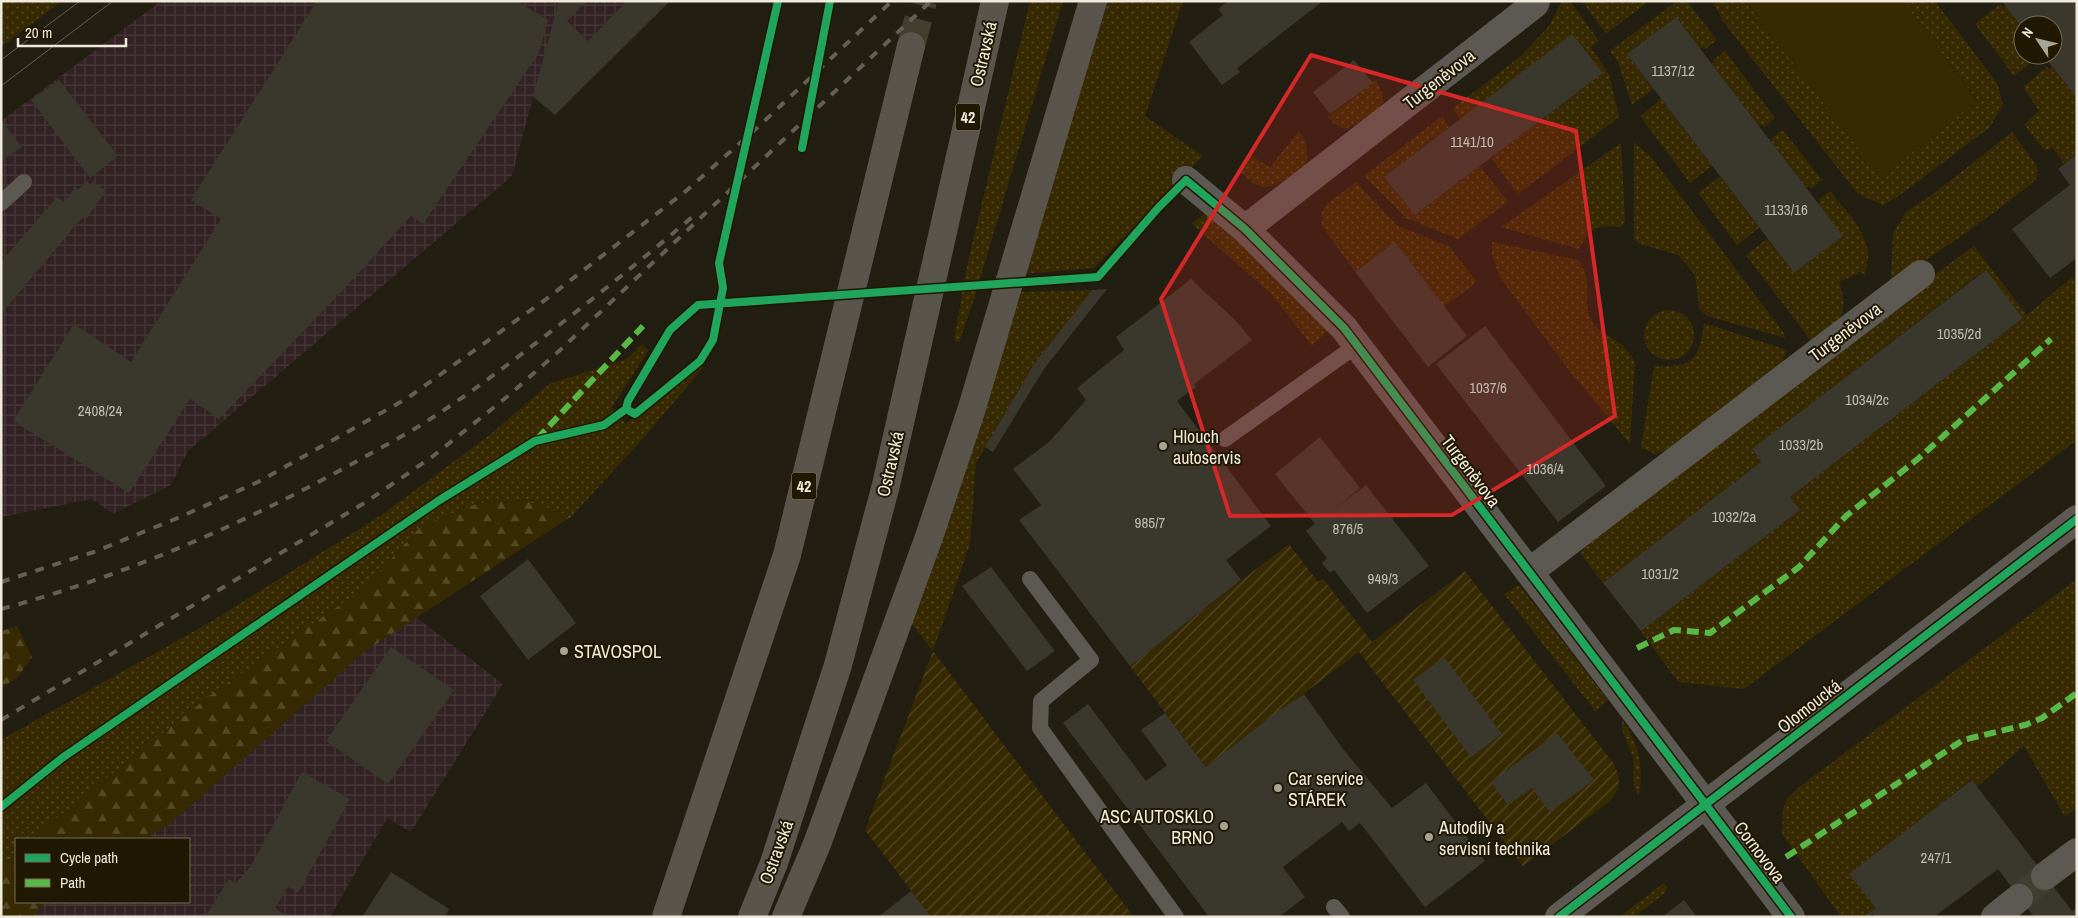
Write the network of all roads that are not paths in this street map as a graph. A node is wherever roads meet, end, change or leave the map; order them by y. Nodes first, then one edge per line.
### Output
1 (995, 1) edge
2 (1093, 1) edge
3 (1536, 1) edge
4 (911, 46) tunnel mouth
5 (1186, 180) dead end
6 (24, 182) dead end
7 (1, 203) edge
8 (1245, 228) junction
9 (1921, 274) dead end
10 (1357, 345) junction
11 (1225, 439) dead end
12 (2077, 519) edge
13 (1529, 572) junction
14 (1030, 579) dead end
15 (1706, 805) junction
16 (2077, 852) edge
17 (2046, 876) tunnel mouth
18 (2019, 898) tunnel mouth
19 (666, 917) edge
20 (752, 917) edge
21 (786, 917) edge
22 (1176, 917) edge
23 (1559, 917) edge
24 (1791, 917) edge
25 (1995, 917) edge

1 - 20 highway, Ostravská / 42
2 - 21 highway
3 - 8 street, Turgeněvova
4 - 19 highway, 42
5 - 8 street, Turgeněvova
6 - 7 lane
8 - 10 street, Turgeněvova
9 - 13 street, Turgeněvova
10 - 11 lane
10 - 13 street, Turgeněvova
12 - 15 main road, Olomoucká
13 - 15 street, Turgeněvova
14 - 22 lane
15 - 23 main road, Olomoucká
15 - 24 street, Cornovova
16 - 17 street
18 - 25 street

